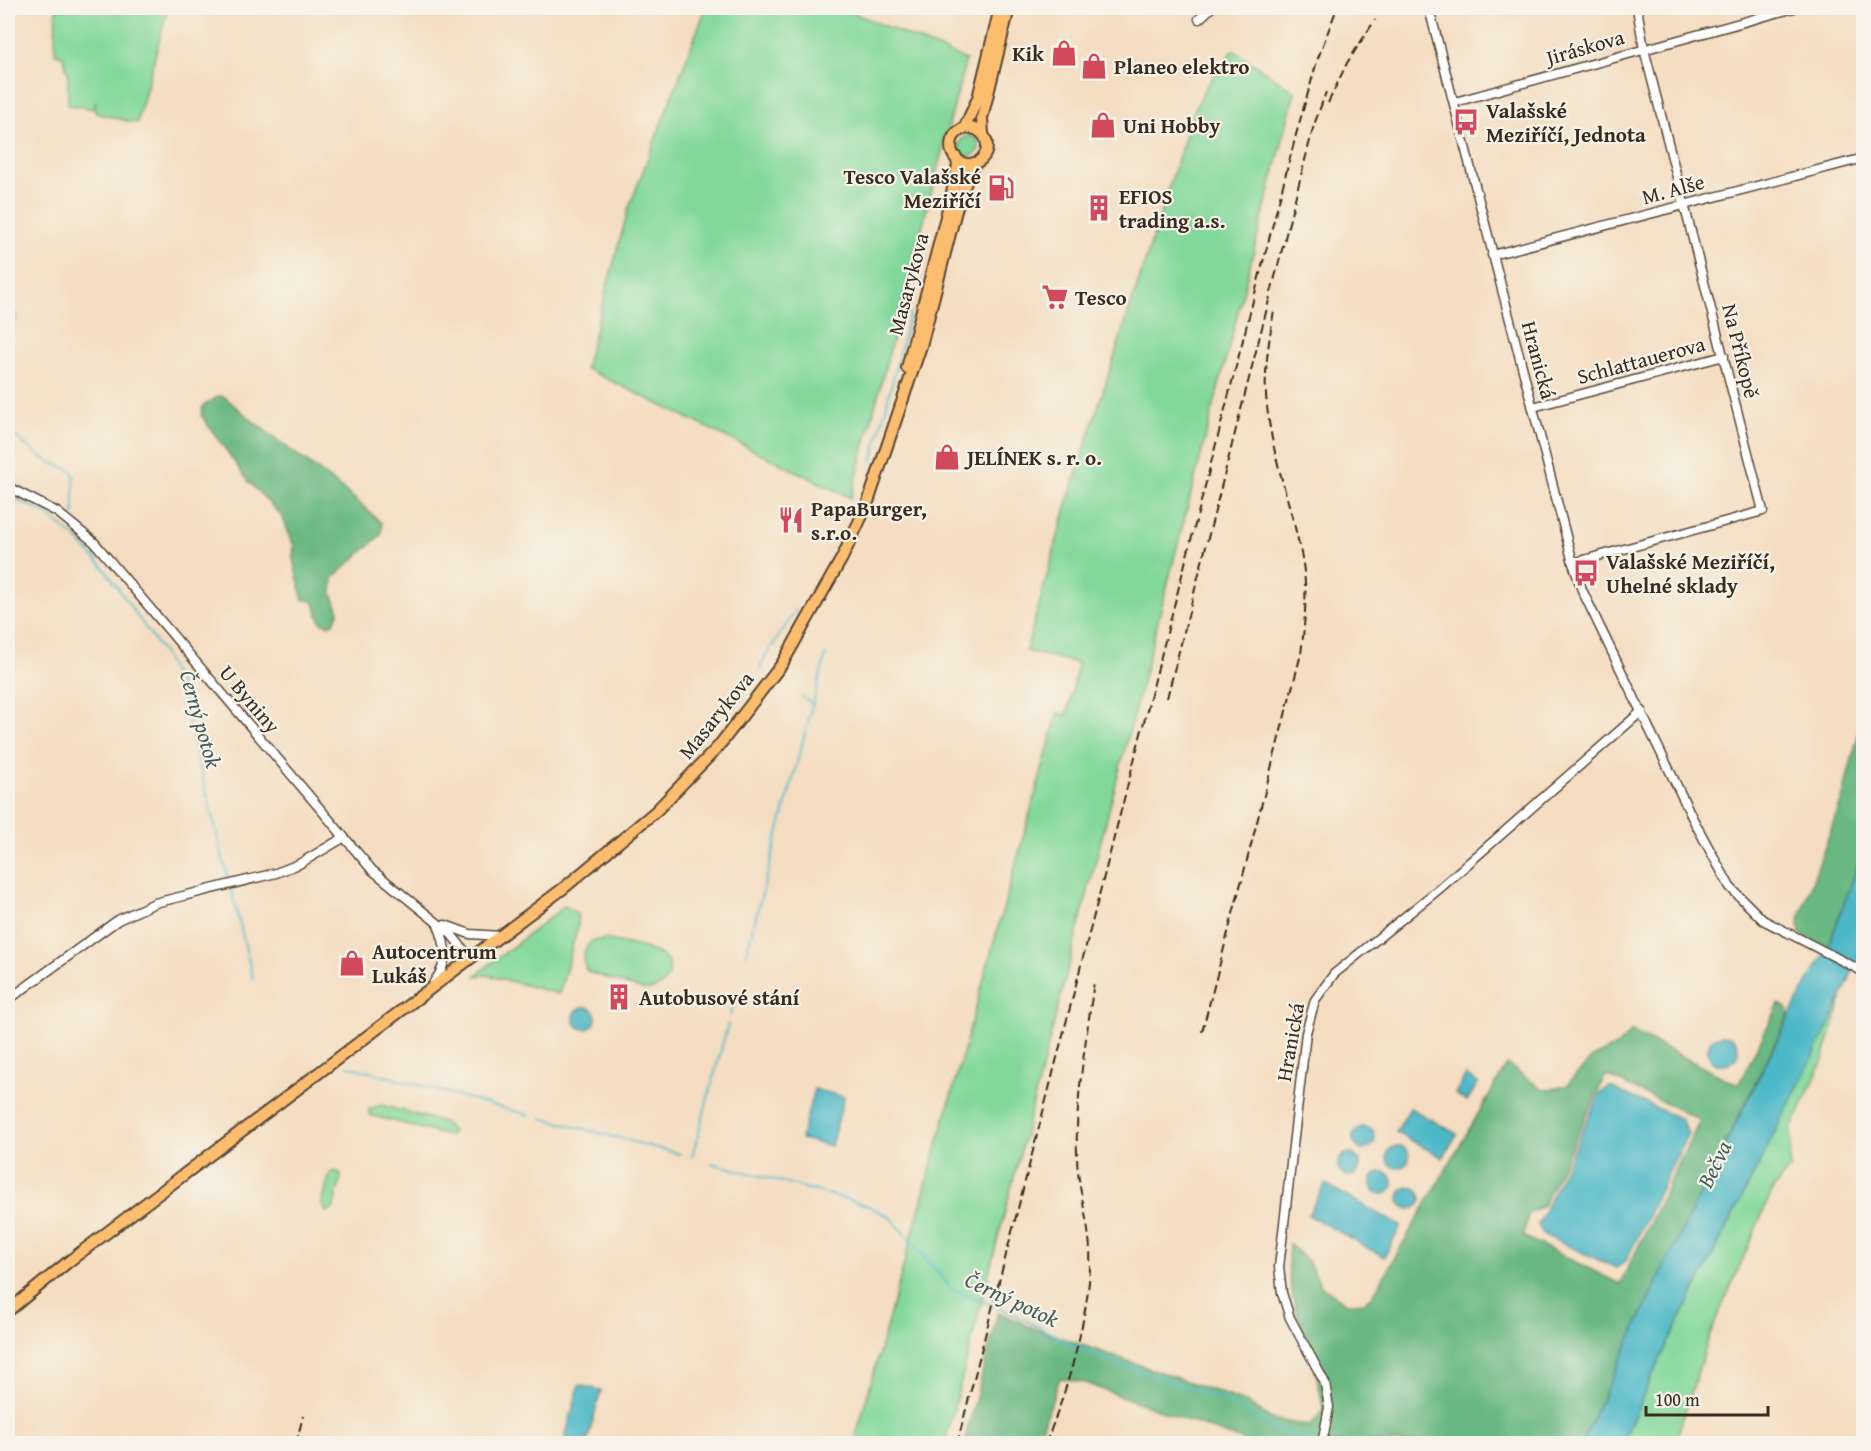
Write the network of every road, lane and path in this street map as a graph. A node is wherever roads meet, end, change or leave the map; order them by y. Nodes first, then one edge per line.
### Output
1 (1000, 8) edge
2 (1009, 8) edge
3 (1211, 8) edge
4 (1429, 8) edge
5 (1636, 8) edge
6 (1794, 8) edge
7 (1199, 19) dead end
8 (1644, 49) junction
9 (1455, 102) junction
10 (964, 129) junction
11 (982, 134) junction
12 (956, 157) junction
13 (1863, 158) edge
14 (974, 163) junction
15 (1684, 204) junction
16 (1492, 255) junction
17 (1724, 356) junction
18 (1533, 407) junction
19 (894, 421) junction
20 (8, 487) edge
21 (1572, 563) junction
22 (1642, 711) junction
23 (343, 838) junction
24 (437, 922) junction
25 (500, 936) junction
26 (470, 958) junction
27 (1863, 972) edge
28 (430, 987) junction
29 (8, 1000) edge
30 (8, 1311) edge
31 (1323, 1442) edge

1 - 10 main road, Masarykova
2 - 11 main road, Masarykova
3 - 7 street
4 - 9 street, Hranická
5 - 8 street, Na Příkopě
6 - 8 street, Jiráskova
8 - 9 street, Jiráskova
8 - 15 street, Na Příkopě
9 - 16 street, Hranická
10 - 11 main road
10 - 12 main road, Masarykova
11 - 14 main road, Masarykova
12 - 14 main road
12 - 19 main road, Masarykova
13 - 15 street, M. Alše
14 - 19 main road, Masarykova
15 - 16 street, M. Alše
15 - 17 street, Na Příkopě
16 - 18 street, Hranická
17 - 18 street, Schlattauerova
17 - 21 street, Na Příkopě
18 - 21 street, Hranická
19 - 25 main road, Masarykova
20 - 23 street, U Byniny
21 - 22 street, Hranická
22 - 27 street, Hranická
22 - 31 street, Hranická
23 - 24 street, U Byniny
23 - 29 street
24 - 25 street
24 - 26 street
24 - 28 street
25 - 26 main road, Masarykova
26 - 28 main road, Masarykova
28 - 30 main road, Masarykova

